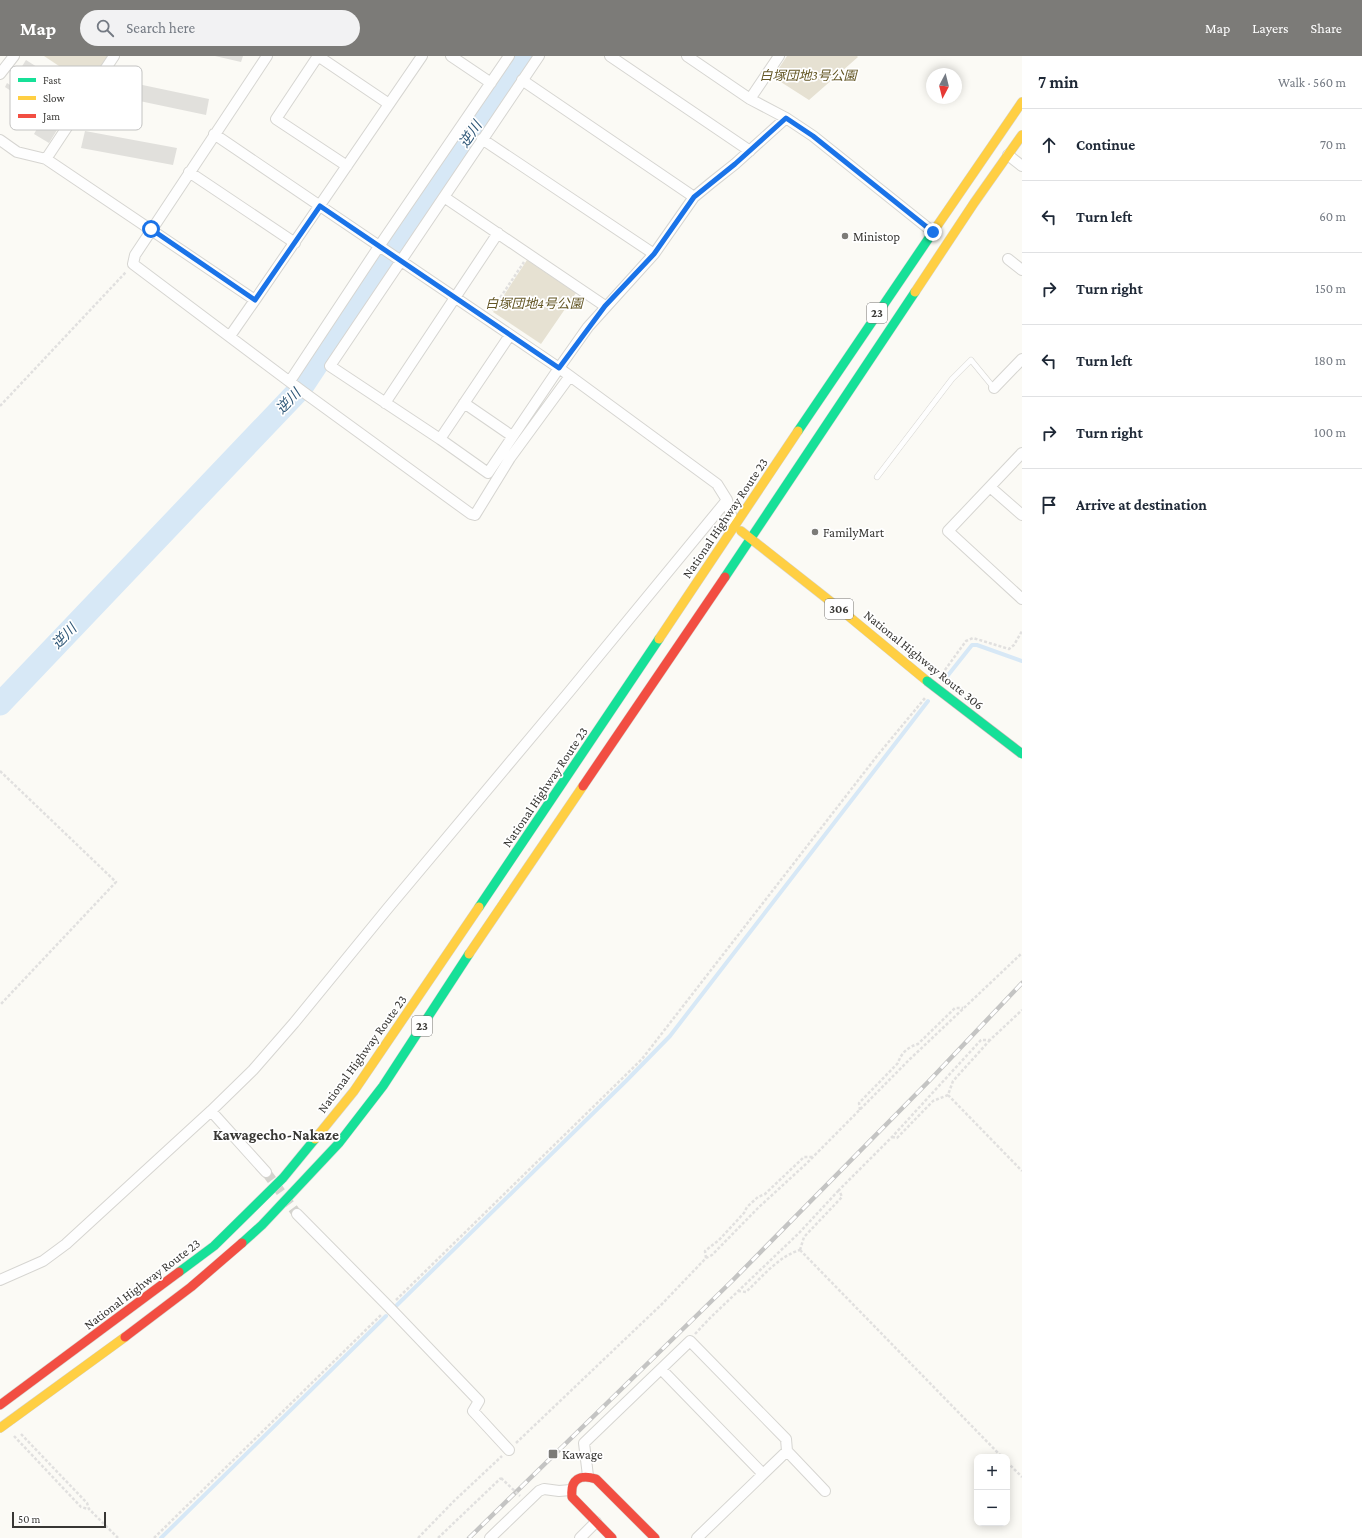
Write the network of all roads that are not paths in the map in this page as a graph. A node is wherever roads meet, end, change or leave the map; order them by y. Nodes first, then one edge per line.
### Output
1 (14, 56) edge
2 (114, 56) edge
3 (267, 56) edge
4 (318, 56) edge
5 (422, 56) edge
6 (451, 56) edge
7 (509, 56) edge
8 (539, 56) edge
9 (610, 56) edge
10 (779, 56) edge
11 (693, 58) edge
12 (107, 66) edge
13 (0, 74) edge
14 (522, 80) junction
15 (491, 83) junction
16 (750, 99) junction
17 (1022, 102) edge
18 (389, 104) junction
19 (786, 118) junction
20 (65, 130) edge
21 (214, 134) junction
22 (1022, 135) edge
23 (482, 139) junction
24 (0, 140) edge
25 (750, 151) junction
26 (1008, 155) junction
27 (46, 159) junction
28 (347, 166) junction
29 (1022, 166) edge
30 (189, 172) junction
31 (444, 197) junction
32 (694, 197) junction
33 (320, 206) junction
34 (151, 229) junction
35 (933, 232) junction
36 (498, 233) junction
37 (295, 243) junction
38 (381, 247) junction
39 (654, 254) junction
40 (399, 259) junction
41 (1008, 259) dead end
42 (1022, 270) edge
43 (455, 298) junction
44 (255, 300) junction
45 (605, 306) junction
46 (510, 335) junction
47 (230, 336) junction
48 (1022, 359) edge
49 (559, 368) junction
50 (570, 376) junction
51 (292, 383) junction
52 (994, 388) joint
53 (385, 403) junction
54 (464, 403) junction
55 (512, 436) junction
56 (440, 439) junction
57 (1022, 453) edge
58 (877, 477) dead end
59 (990, 487) junction
60 (727, 500) junction
61 (1022, 514) edge
62 (734, 526) junction
63 (750, 538) junction
64 (1022, 599) edge
65 (1022, 754) edge
66 (212, 1111) junction
67 (266, 1172) tunnel mouth
68 (297, 1214) tunnel mouth
69 (0, 1280) edge
70 (661, 1369) junction
71 (0, 1405) edge
72 (0, 1428) edge
73 (509, 1450) road end
74 (787, 1451) junction
75 (763, 1474) junction
76 (588, 1476) junction
77 (570, 1490) junction
78 (825, 1492) dead end
79 (596, 1522) junction
80 (490, 1538) edge
81 (580, 1538) edge
82 (612, 1538) edge
83 (655, 1538) edge
84 (697, 1538) edge

1 - 13 street
2 - 12 street
3 - 21 street
4 - 18 street
4 - 28 street
5 - 18 street
6 - 15 street
7 - 15 street
8 - 14 street
9 - 25 street
10 - 16 street
11 - 16 street
14 - 23 street
14 - 32 street
15 - 38 street
16 - 19 street
17 - 35 main road, National Highway Route 23 / 23
18 - 28 street
19 - 25 street
19 - 35 street
20 - 27 street
21 - 30 street
21 - 33 street
22 - 26 main road, 23
23 - 31 street
23 - 39 street
24 - 27 street
25 - 32 street
26 - 29 street
26 - 63 main road, 23
27 - 34 street
28 - 33 street
30 - 34 street
30 - 37 street
31 - 36 street
31 - 40 street
32 - 39 street
33 - 37 street
33 - 38 street
34 - 44 street
34 - 47 street
35 - 62 main road, National Highway Route 23 / 23
36 - 43 street
36 - 45 street
37 - 44 street
38 - 40 street
38 - 51 street
39 - 45 street
40 - 43 street
40 - 53 street
41 - 42 street
43 - 46 street
43 - 53 street
44 - 47 street
45 - 49 street
46 - 49 street
46 - 54 street
47 - 51 street
48 - 52 street
49 - 50 street
49 - 55 street
50 - 51 street
50 - 60 street
52 - 58 lane
53 - 56 street
54 - 55 street
54 - 56 street
55 - 56 street
57 - 59 street
59 - 61 street
59 - 64 street
60 - 62 street
60 - 66 street
62 - 63 main road, National Highway Route 306 / 306
62 - 71 main road, National Highway Route 23 / 23
63 - 65 main road, National Highway Route 306 / 306, bridge
63 - 72 main road, 23
66 - 67 street
66 - 69 street
68 - 73 street
70 - 74 street
70 - 75 street
70 - 76 street
74 - 75 street
74 - 78 street
75 - 84 street
76 - 77 main road
76 - 83 main road
77 - 79 main road
77 - 80 street
79 - 81 street
79 - 82 main road

